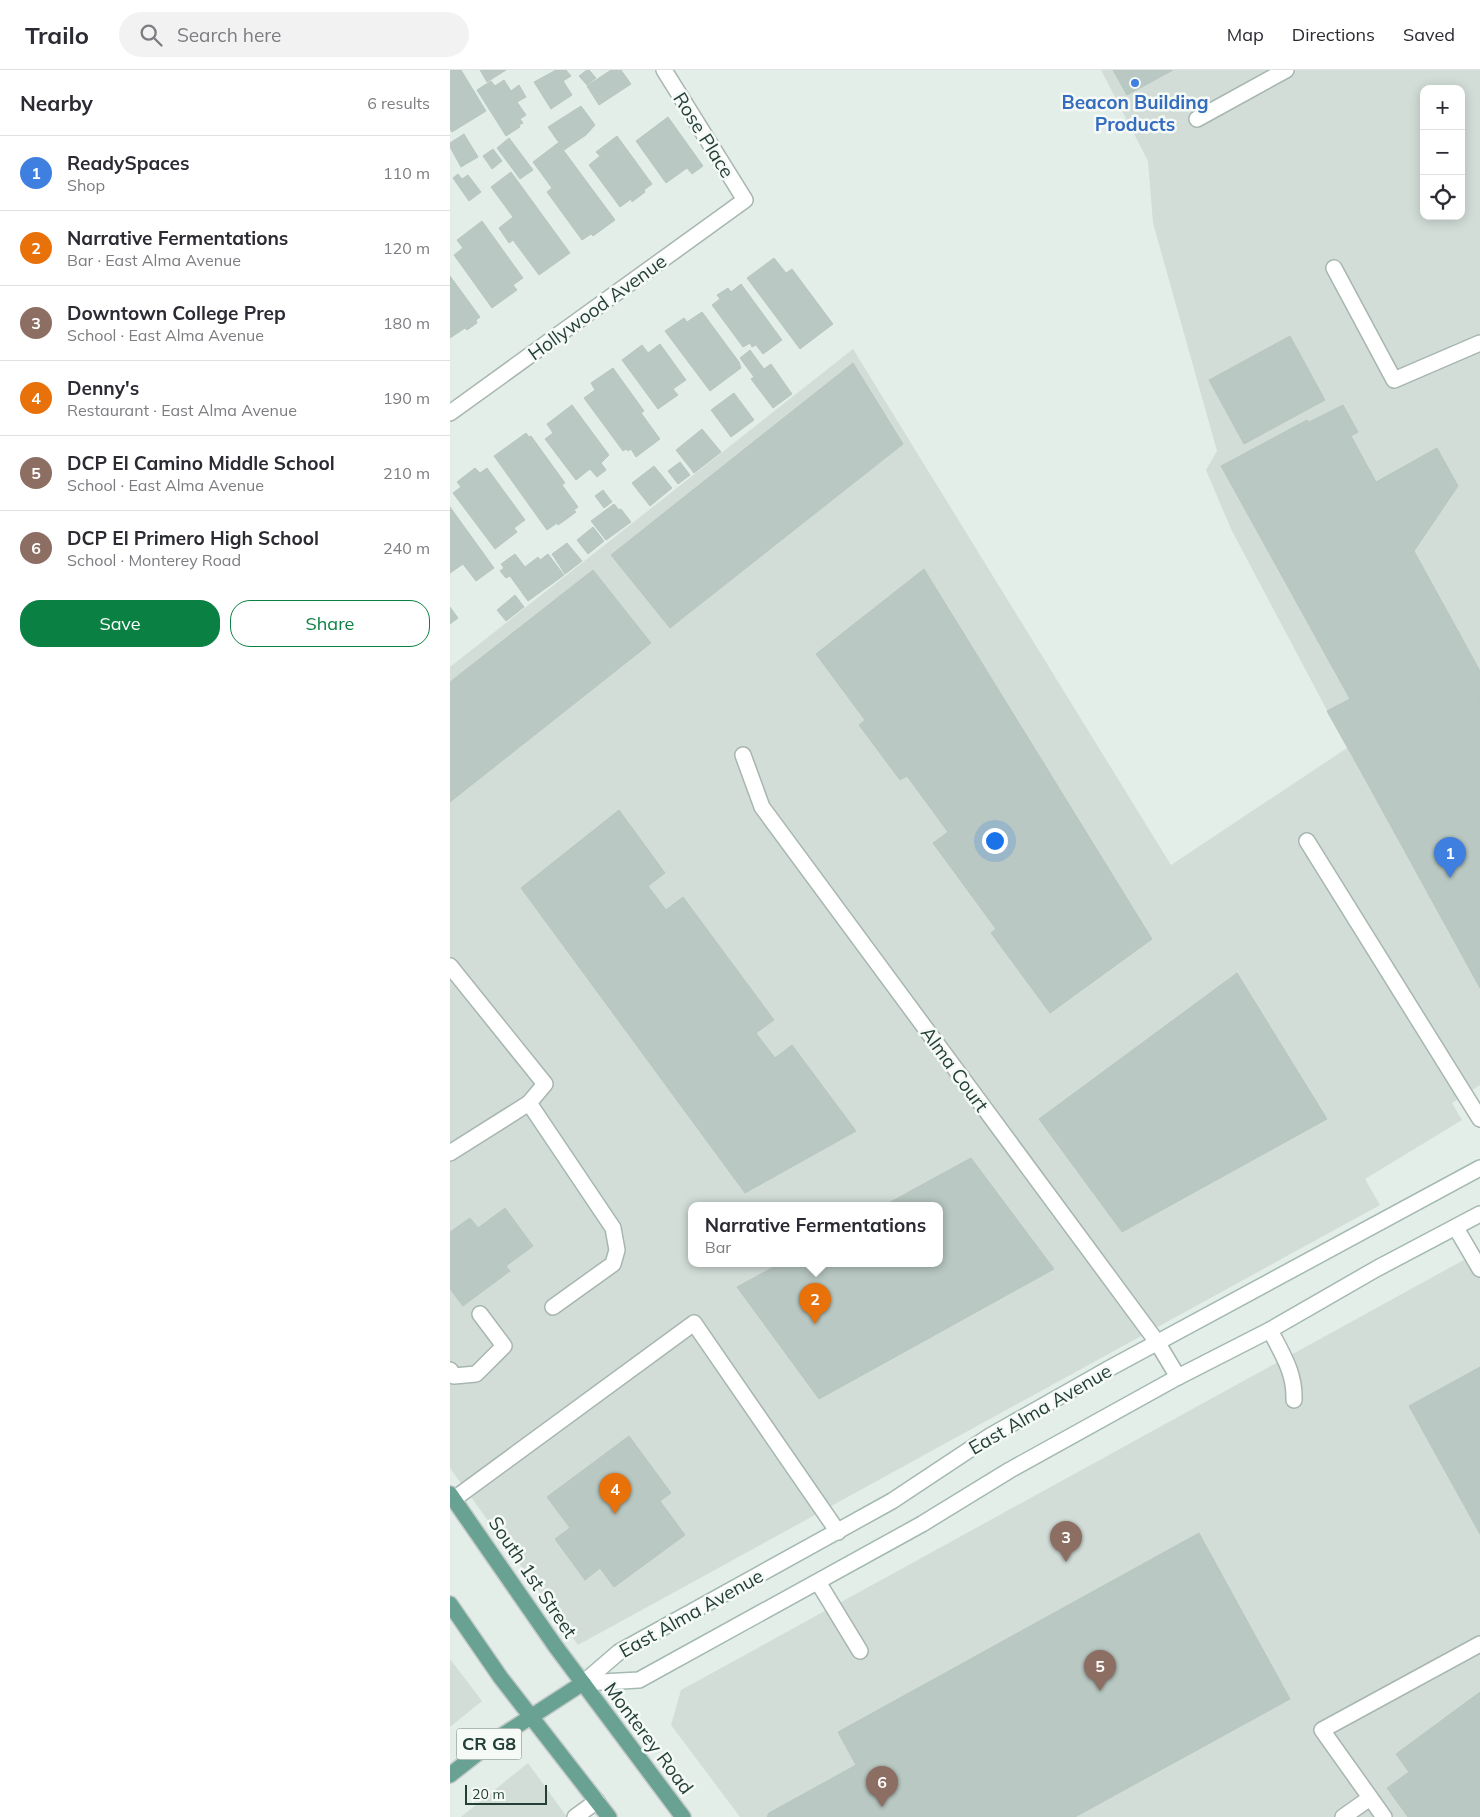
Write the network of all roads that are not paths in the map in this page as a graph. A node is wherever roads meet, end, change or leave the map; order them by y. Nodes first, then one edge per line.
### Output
1 (664, 70) edge
2 (1286, 70) edge
3 (1197, 119) dead end
4 (745, 200) joint
5 (1334, 268) dead end
6 (1480, 343) edge
7 (450, 413) edge
8 (743, 755) dead end
9 (1307, 841) dead end
10 (450, 966) edge
11 (529, 1103) junction
12 (1480, 1119) edge
13 (450, 1153) edge
14 (1480, 1168) edge
15 (1480, 1214) edge
16 (1456, 1228) junction
17 (1480, 1269) edge
18 (553, 1307) dead end
19 (480, 1314) dead end
20 (1270, 1330) junction
21 (1158, 1342) junction
22 (450, 1370) edge
23 (1178, 1377) junction
24 (1294, 1400) dead end
25 (452, 1496) edge
26 (838, 1532) junction
27 (818, 1582) junction
28 (450, 1604) edge
29 (1480, 1644) edge
30 (860, 1651) dead end
31 (583, 1684) junction
32 (531, 1718) junction
33 (450, 1776) edge
34 (1370, 1798) junction
35 (597, 1801) junction
36 (575, 1817) edge
37 (609, 1817) edge
38 (683, 1817) edge
39 (1343, 1817) edge
40 (1384, 1817) edge

1 - 4 main road, Rose Place
2 - 3 main road
4 - 7 main road, Hollywood Avenue
5 - 6 main road
8 - 21 main road, Alma Court
9 - 12 main road
10 - 11 main road
11 - 13 main road
11 - 18 main road
14 - 21 main road, East Alma Avenue
15 - 16 main road, East Alma Avenue
16 - 17 main road
16 - 20 main road, East Alma Avenue
19 - 22 main road
20 - 23 main road, East Alma Avenue
20 - 24 main road
21 - 23 main road, Alma Court
21 - 26 main road, East Alma Avenue
23 - 27 main road, East Alma Avenue
25 - 26 main road
25 - 31 main road, South 1st Street
26 - 31 main road, East Alma Avenue
27 - 30 main road
27 - 31 main road, East Alma Avenue
28 - 32 main road
29 - 34 main road
31 - 32 main road, CR G8
31 - 38 main road, Monterey Road
32 - 33 main road, CR G8
32 - 35 main road
34 - 39 main road
34 - 40 main road
35 - 36 main road
35 - 37 main road

